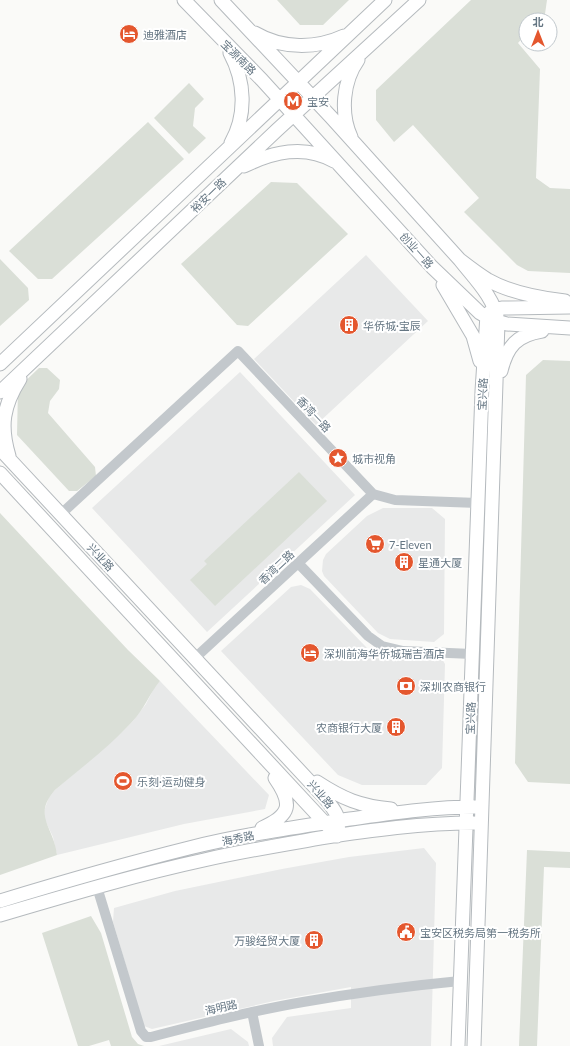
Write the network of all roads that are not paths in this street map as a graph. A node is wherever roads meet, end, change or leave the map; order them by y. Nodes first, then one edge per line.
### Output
1 (184, 0) edge
2 (220, 0) edge
3 (385, 0) edge
4 (418, 0) edge
5 (244, 25) junction
6 (354, 29) junction
7 (224, 43) junction
8 (367, 48) junction
9 (298, 83) junction
10 (312, 98) junction
11 (280, 100) junction
12 (294, 115) junction
13 (355, 144) junction
14 (225, 153) junction
15 (338, 163) junction
16 (233, 171) junction
17 (460, 260) junction
18 (432, 267) junction
19 (570, 301) edge
20 (570, 307) edge
21 (493, 316) junction
22 (566, 328) edge
23 (18, 348) junction
24 (0, 359) edge
25 (0, 364) edge
26 (29, 365) junction
27 (496, 390) junction
28 (482, 391) junction
29 (0, 392) edge
30 (0, 449) edge
31 (13, 463) junction
32 (1, 474) edge
33 (373, 494) junction
34 (478, 503) junction
35 (61, 514) junction
36 (298, 563) junction
37 (472, 654) junction
38 (195, 658) junction
39 (259, 753) junction
40 (303, 774) junction
41 (466, 807) junction
42 (482, 807) junction
43 (417, 811) junction
44 (339, 821) junction
45 (325, 823) junction
46 (466, 823) junction
47 (482, 823) junction
48 (337, 836) junction
49 (241, 837) junction
50 (97, 887) junction
51 (0, 901) edge
52 (0, 915) edge
53 (460, 982) junction
54 (252, 1012) junction
55 (259, 1046) edge
56 (458, 1046) edge
57 (474, 1046) edge

1 - 7 main road, 宝源南路
2 - 5 main road
3 - 6 main road, 裕安一路
4 - 8 main road, 裕安一路
5 - 6 main road
5 - 9 main road
6 - 9 main road, 裕安一路
7 - 11 main road, 宝源南路
7 - 14 main road
8 - 10 main road, 裕安一路
8 - 13 main road
9 - 10 main road
9 - 11 main road, 裕安一路
10 - 12 main road, 裕安一路
10 - 13 main road
11 - 12 main road, 宝源南路
11 - 14 main road, 裕安一路
12 - 15 main road, 创业一路
12 - 16 main road, 裕安一路
13 - 17 main road
14 - 23 main road, 裕安一路
15 - 16 main road
15 - 18 main road, 创业一路
16 - 26 main road, 裕安一路
17 - 19 main road
17 - 21 main road
18 - 21 main road, 创业一路
18 - 28 main road
20 - 21 main road
21 - 22 main road, 创业一路
21 - 27 main road, 宝兴路
21 - 28 main road, 宝兴路
22 - 27 main road
23 - 24 main road
23 - 25 main road, 裕安一路
26 - 29 main road, 裕安一路
26 - 31 main road
27 - 42 main road, 宝兴路
28 - 34 main road, 宝兴路
30 - 31 main road, 兴业路
31 - 35 main road, 兴业路
32 - 39 main road, 兴业路
33 - 34 street
33 - 35 street, 香湾一路
33 - 36 street, 香湾二路
34 - 37 main road, 宝兴路
35 - 38 main road, 兴业路
36 - 37 street
36 - 38 street, 香湾二路
37 - 41 main road, 宝兴路
38 - 40 main road, 兴业路
39 - 45 main road, 兴业路
39 - 49 main road
40 - 43 main road
40 - 44 main road, 兴业路
41 - 42 main road, 海秀路
41 - 43 main road, 海秀路
41 - 46 main road, 宝兴路
42 - 47 main road, 宝兴路
43 - 44 main road, 海秀路
44 - 45 main road, 海秀路
44 - 48 main road, 兴业路
45 - 48 main road, 兴业路
45 - 49 main road, 海秀路
46 - 47 main road, 海秀路
46 - 48 main road, 海秀路
46 - 53 main road, 宝兴路
47 - 57 main road, 宝兴路
48 - 50 main road, 海秀路
49 - 51 main road, 海秀路
50 - 52 main road, 海秀路
50 - 54 street, 海明路
53 - 54 street, 海明路
53 - 56 main road, 宝兴路
54 - 55 street

